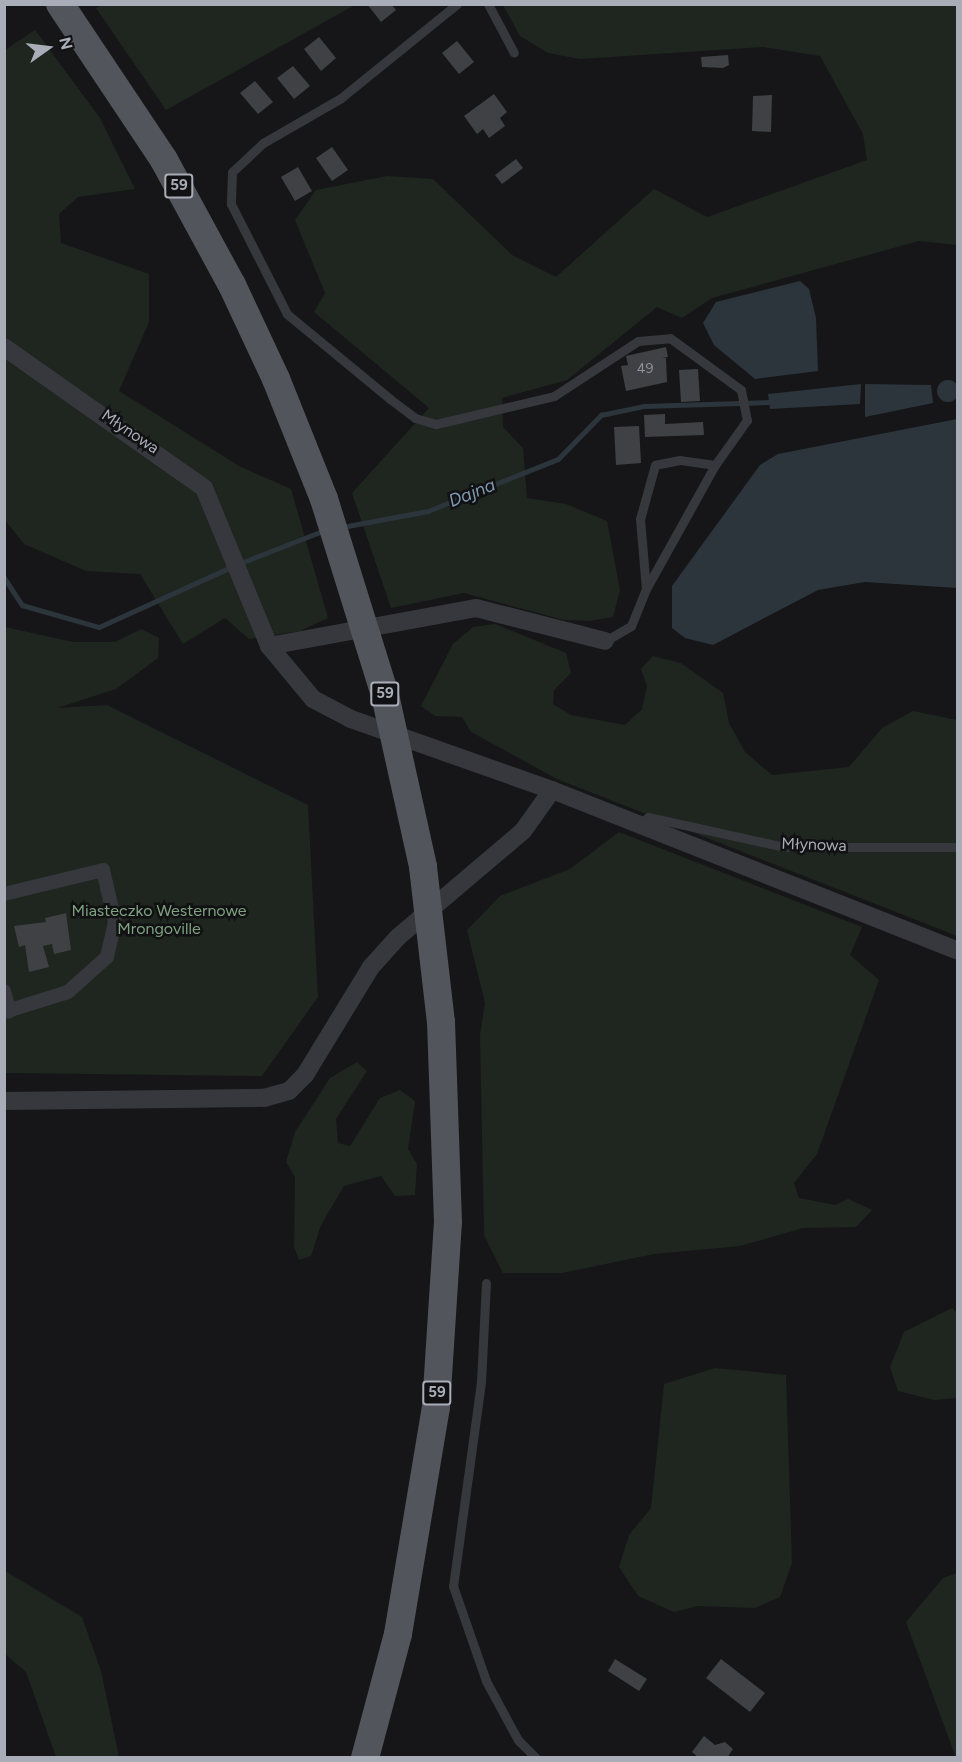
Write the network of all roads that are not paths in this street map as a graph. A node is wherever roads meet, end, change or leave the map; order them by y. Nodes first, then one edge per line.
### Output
1 (60, 4) edge
2 (457, 4) edge
3 (488, 4) edge
4 (514, 53) dead end
5 (4, 347) edge
6 (715, 465) junction
7 (646, 589) junction
8 (605, 640) joint
9 (269, 646) junction
10 (552, 790) junction
11 (640, 824) junction
12 (957, 847) edge
13 (4, 894) edge
14 (957, 951) edge
15 (4, 992) edge
16 (7, 1012) edge
17 (4, 1101) edge
18 (486, 1283) dead end
19 (365, 1758) edge
20 (536, 1758) edge

1 - 19 main road, 59, bridge
2 - 6 lane
3 - 4 lane
5 - 9 street, Młynowa
6 - 7 lane
6 - 7 lane
7 - 8 lane
8 - 9 street
9 - 10 street
10 - 11 street
10 - 17 street
11 - 12 lane, Młynowa
11 - 14 street
13 - 16 street
15 - 16 street
18 - 20 lane

